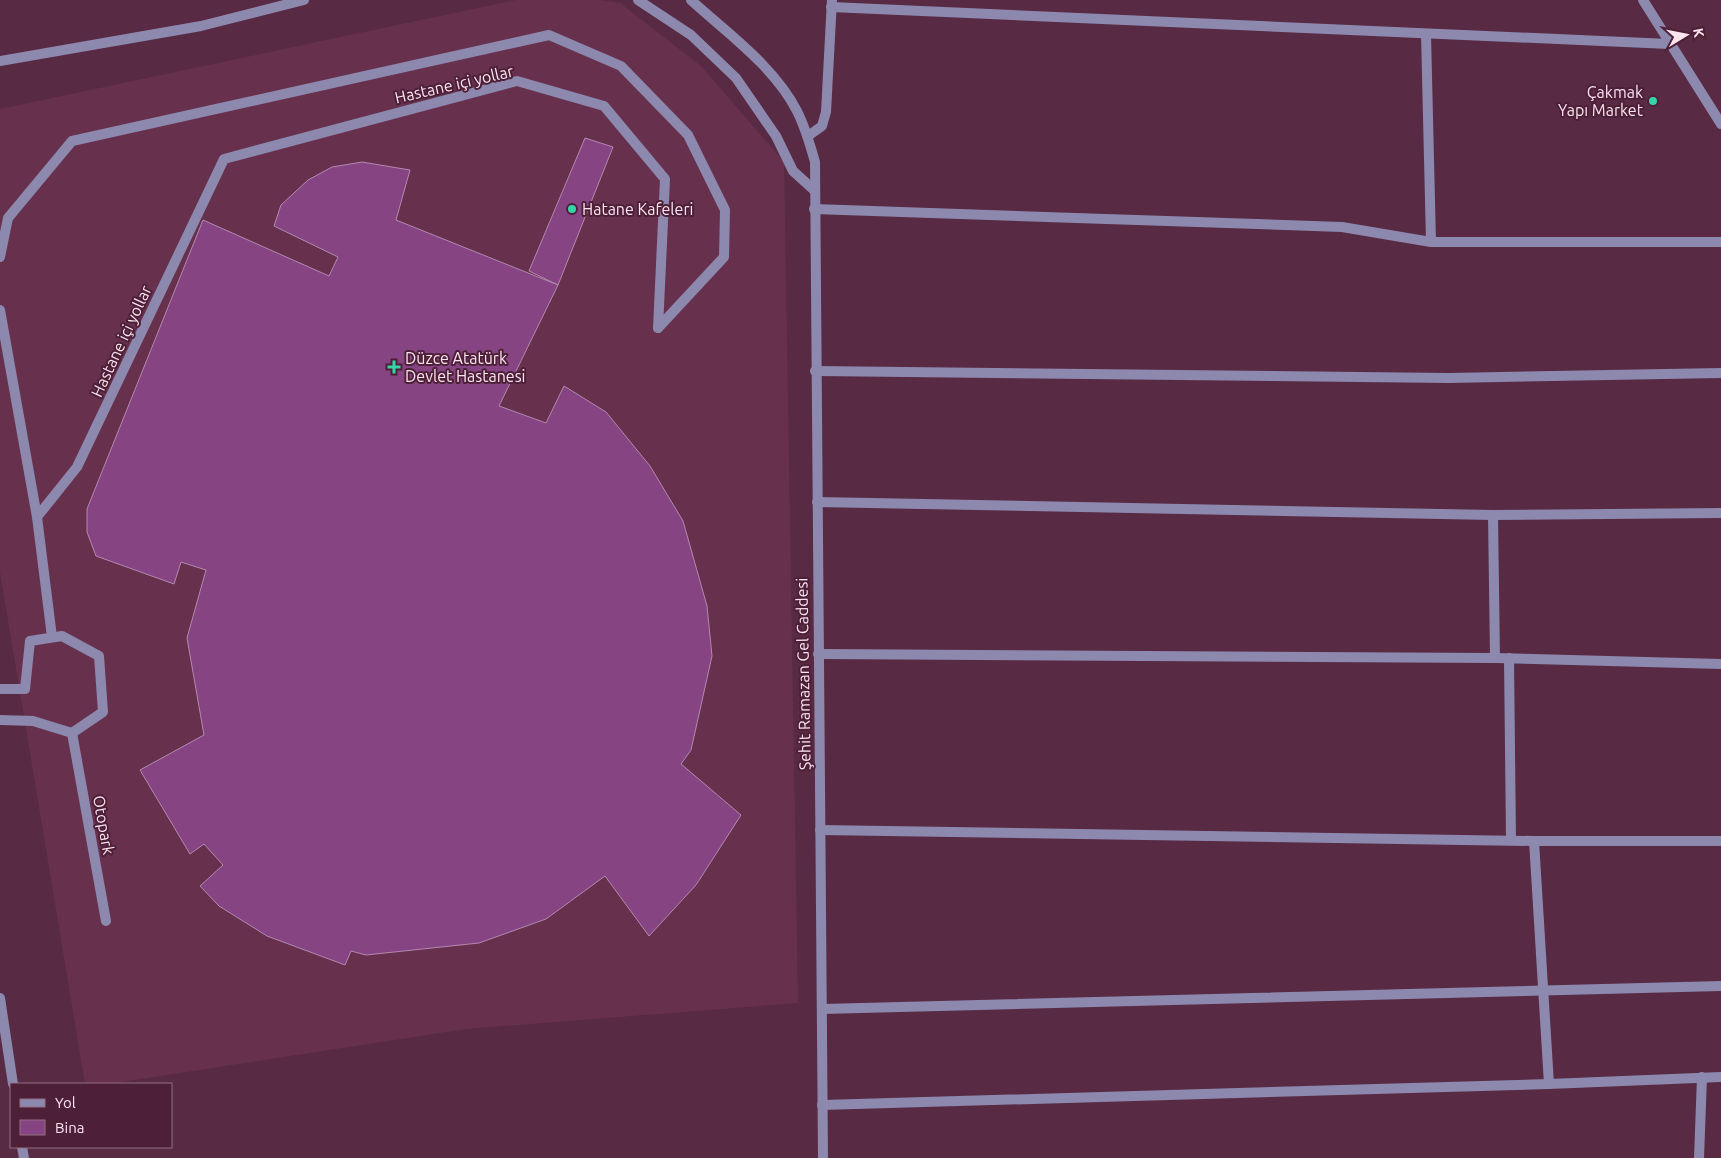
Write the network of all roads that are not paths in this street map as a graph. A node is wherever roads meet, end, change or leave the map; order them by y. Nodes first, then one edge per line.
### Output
1 (304, 0) edge
2 (638, 0) edge
3 (691, 0) edge
4 (1643, 0) edge
5 (831, 4) edge
6 (1426, 34) junction
7 (1669, 44) junction
8 (0, 61) edge
9 (1718, 110) edge
10 (1721, 124) edge
11 (808, 136) junction
12 (814, 190) junction
13 (814, 209) junction
14 (1432, 242) junction
15 (1721, 242) edge
16 (0, 257) edge
17 (0, 310) edge
18 (816, 371) junction
19 (1721, 373) edge
20 (817, 502) junction
21 (1721, 514) edge
22 (1493, 515) junction
23 (37, 516) junction
24 (52, 638) junction
25 (818, 654) junction
26 (1495, 658) junction
27 (1509, 658) junction
28 (1721, 664) edge
29 (0, 689) edge
30 (0, 720) edge
31 (72, 733) junction
32 (820, 830) junction
33 (1511, 840) junction
34 (1721, 840) edge
35 (1534, 841) junction
36 (106, 921) dead end
37 (1721, 986) edge
38 (1543, 990) junction
39 (0, 998) edge
40 (822, 1009) junction
41 (2, 1031) edge
42 (1721, 1077) edge
43 (1702, 1078) junction
44 (13, 1083) edge
45 (1548, 1084) junction
46 (822, 1105) junction
47 (823, 1158) edge
48 (1699, 1158) edge

1 - 8 street
2 - 12 street
3 - 11 street, Şehit Ramazan Gel Caddesi
4 - 7 street
5 - 6 street
5 - 11 street
6 - 7 street
6 - 14 street
7 - 9 street
9 - 10 street
11 - 12 street, Şehit Ramazan Gel Caddesi
12 - 13 street, Şehit Ramazan Gel Caddesi
13 - 14 street
13 - 18 street, Şehit Ramazan Gel Caddesi
14 - 15 street
16 - 23 street, Hastane içi yollar
17 - 23 street
18 - 19 street
18 - 20 street, Şehit Ramazan Gel Caddesi
20 - 22 street
20 - 25 street, Şehit Ramazan Gel Caddesi
21 - 22 street
22 - 26 street
23 - 24 street
24 - 29 street
24 - 31 street
25 - 26 street
25 - 32 street, Şehit Ramazan Gel Caddesi
26 - 27 street
27 - 28 street
27 - 33 street
30 - 31 street
31 - 36 street, Otopark
32 - 33 street
32 - 40 street, Şehit Ramazan Gel Caddesi
33 - 35 street
34 - 35 street
35 - 38 street
37 - 38 street
38 - 40 street
38 - 45 street
39 - 41 street
40 - 46 street, Şehit Ramazan Gel Caddesi
41 - 44 street
42 - 43 street
43 - 45 street
43 - 48 street
45 - 46 street
46 - 47 street, Şehit Ramazan Gel Caddesi

